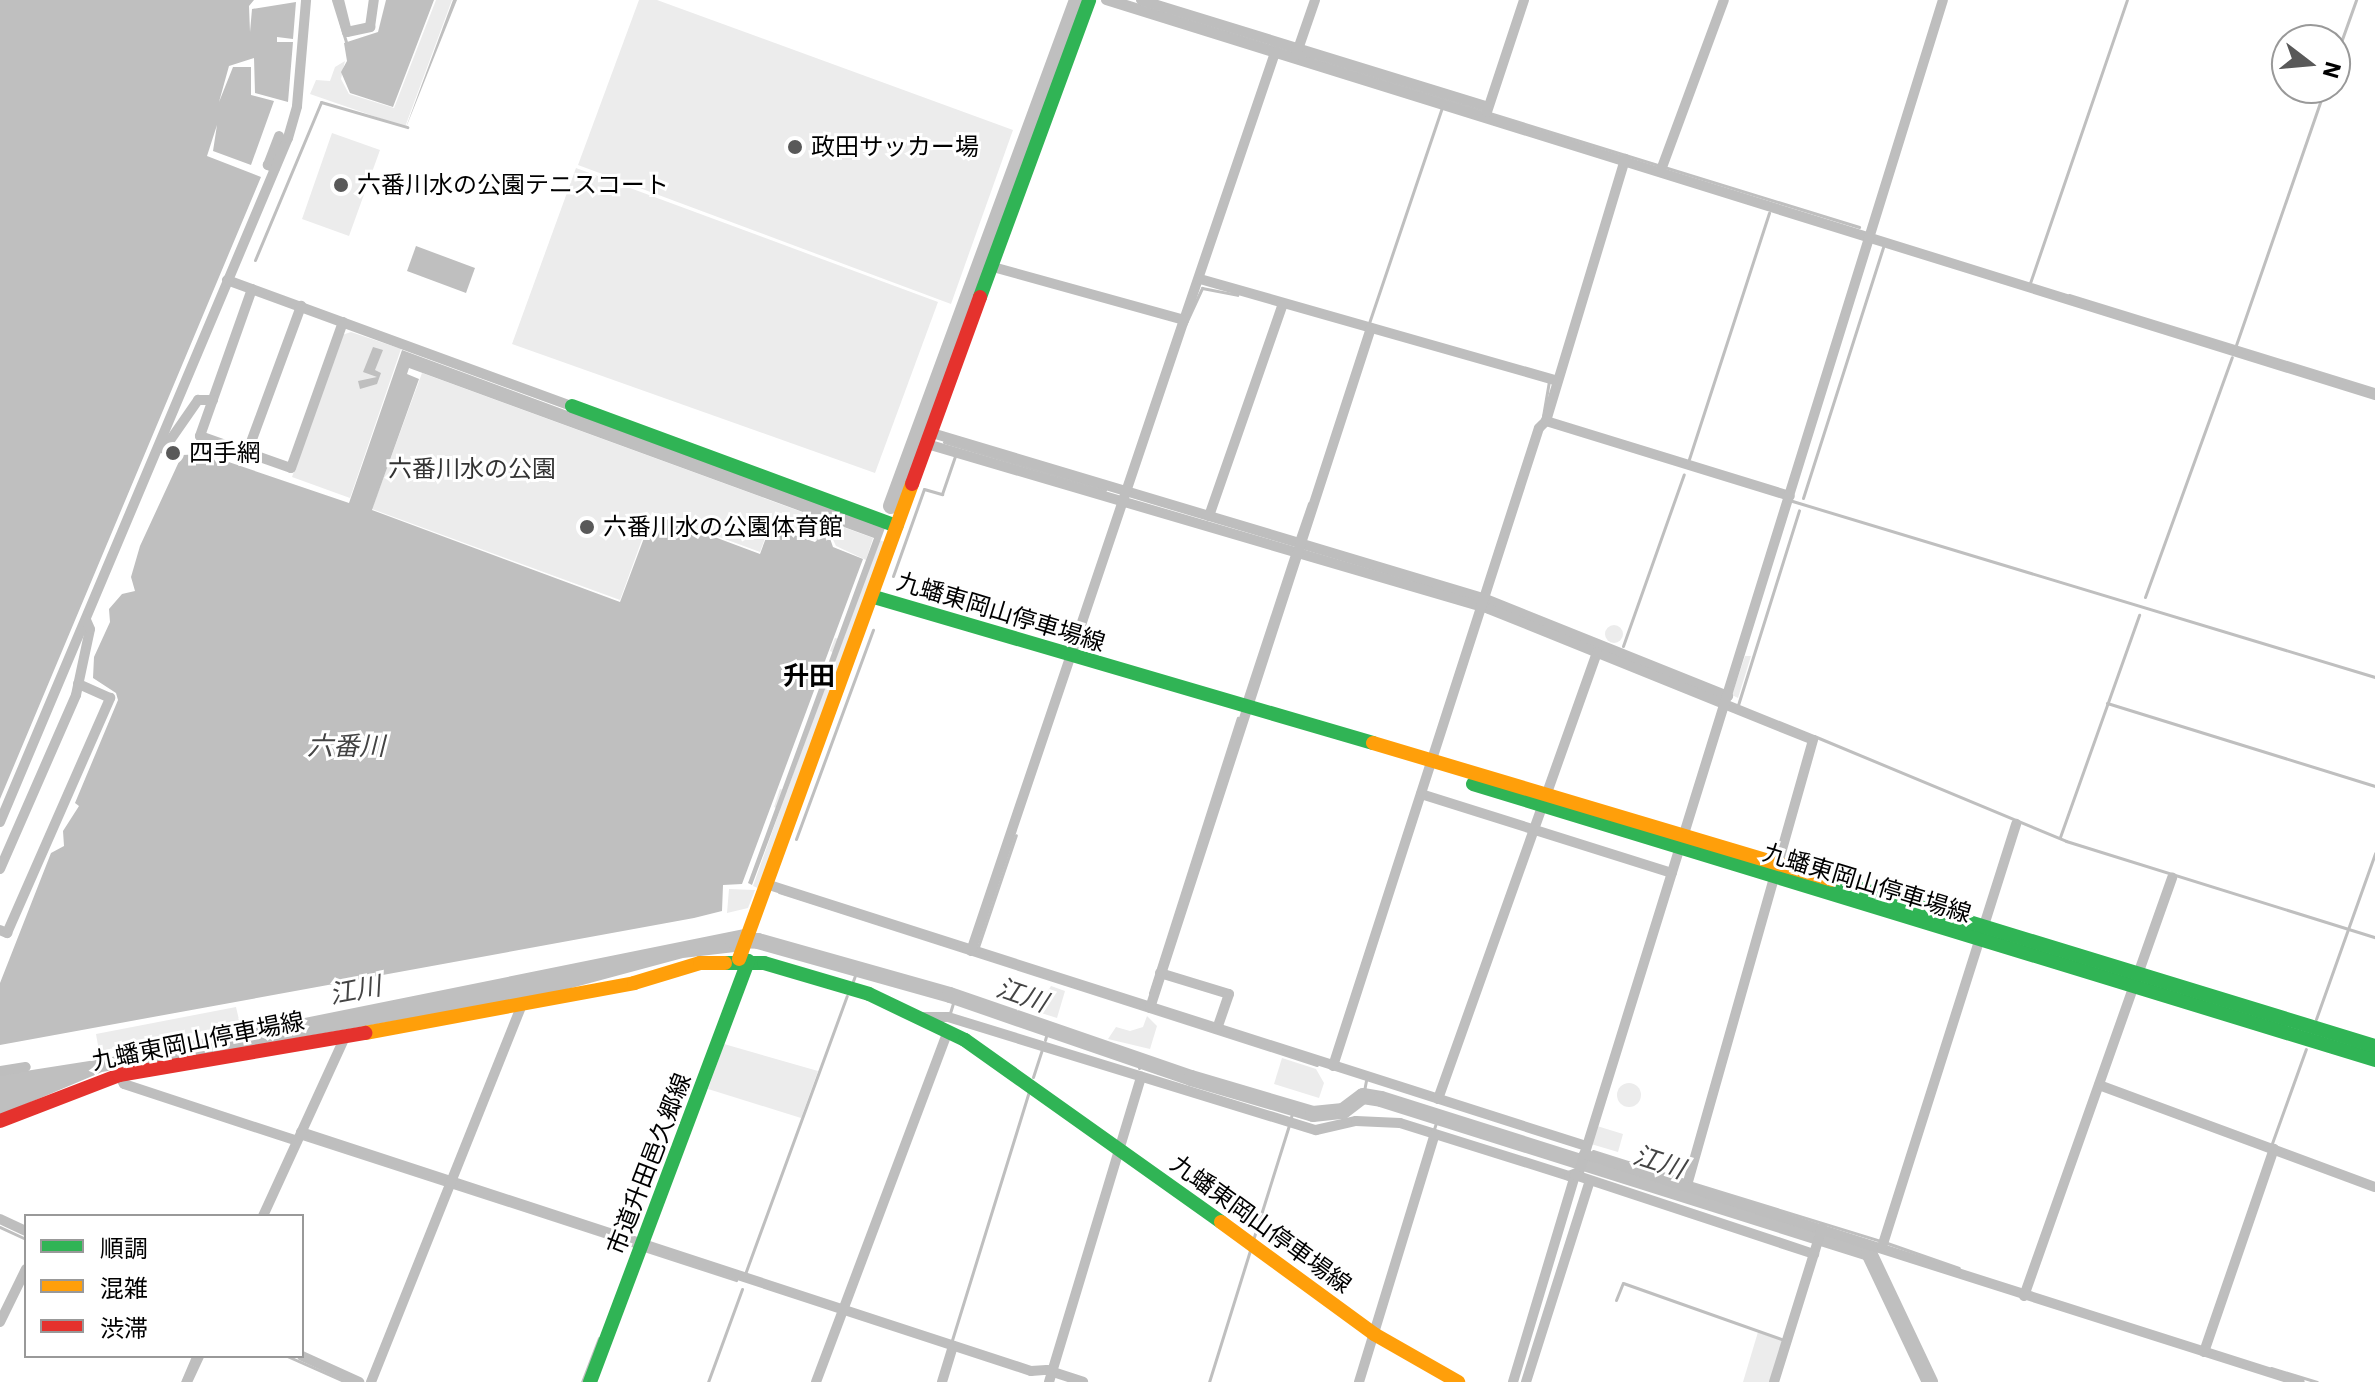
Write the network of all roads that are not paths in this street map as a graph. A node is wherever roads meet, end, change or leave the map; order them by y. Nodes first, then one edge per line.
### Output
1 (306, 0) edge
2 (339, 0) edge
3 (374, 0) edge
4 (1089, 0) edge
5 (1106, 0) edge
6 (1141, 0) edge
7 (1315, 0) edge
8 (1524, 0) edge
9 (1724, 0) edge
10 (1943, 0) edge
11 (1275, 52) junction
12 (1296, 53) junction
13 (1487, 112) junction
14 (279, 136) dead end
15 (1625, 159) junction
16 (1662, 167) junction
17 (275, 168) junction
18 (1869, 237) junction
19 (993, 267) junction
20 (1200, 279) junction
21 (227, 280) junction
22 (252, 289) junction
23 (301, 306) junction
24 (1282, 306) junction
25 (343, 322) junction
26 (1183, 323) junction
27 (1370, 331) junction
28 (1555, 380) junction
29 (2375, 395) edge
30 (213, 400) junction
31 (572, 406) joint
32 (1544, 423) junction
33 (930, 438) junction
34 (247, 453) junction
35 (155, 460) junction
36 (1125, 496) junction
37 (1789, 499) junction
38 (1209, 516) junction
39 (897, 526) junction
40 (1298, 547) junction
41 (874, 597) junction
42 (1482, 602) junction
43 (86, 620) junction
44 (1597, 652) junction
45 (1072, 656) junction
46 (78, 684) junction
47 (1727, 700) junction
48 (1244, 708) junction
49 (1430, 766) junction
50 (1422, 795) junction
51 (1543, 801) junction
52 (0, 822) edge
53 (2016, 824) dead end
54 (1535, 830) junction
55 (1682, 842) junction
56 (0, 869) edge
57 (1776, 871) junction
58 (1672, 873) junction
59 (2172, 877) dead end
60 (766, 884) junction
61 (0, 930) edge
62 (1981, 934) junction
63 (971, 951) junction
64 (743, 957) junction
65 (1160, 973) junction
66 (2135, 980) junction
67 (522, 1005) junction
68 (1150, 1008) junction
69 (922, 1017) junction
70 (1217, 1029) junction
71 (948, 1031) junction
72 (346, 1035) junction
73 (2375, 1046) edge
74 (2375, 1060) edge
75 (1333, 1066) junction
76 (26, 1067) dead end
77 (0, 1071) edge
78 (119, 1075) junction
79 (1141, 1077) junction
80 (2100, 1086) junction
81 (1438, 1099) junction
82 (0, 1121) edge
83 (1435, 1134) junction
84 (299, 1137) junction
85 (1119, 1147) junction
86 (2272, 1149) junction
87 (1584, 1153) junction
88 (1583, 1178) junction
89 (1688, 1182) junction
90 (451, 1186) junction
91 (2375, 1187) edge
92 (264, 1214) edge
93 (0, 1219) edge
94 (1822, 1228) junction
95 (24, 1230) edge
96 (1883, 1243) junction
97 (642, 1248) junction
98 (1813, 1252) junction
99 (24, 1273) edge
100 (2025, 1292) junction
101 (841, 1313) junction
102 (0, 1322) edge
103 (1374, 1334) junction
104 (952, 1347) junction
105 (2205, 1349) junction
106 (304, 1357) edge
107 (198, 1358) edge
108 (1051, 1376) edge
109 (187, 1382) edge
110 (359, 1382) edge
111 (371, 1382) edge
112 (590, 1382) edge
113 (816, 1382) edge
114 (942, 1382) edge
115 (1083, 1382) edge
116 (1359, 1382) edge
117 (1458, 1382) edge
118 (1513, 1382) edge
119 (1526, 1382) edge
120 (1774, 1382) edge
121 (2300, 1382) edge

1 - 17 street
2 - 3 street
4 - 19 main road
5 - 11 street
6 - 12 street
7 - 12 street
8 - 13 street
9 - 16 street
10 - 18 street
11 - 12 street
11 - 20 street
12 - 13 street
13 - 15 street
14 - 17 street
15 - 16 street
15 - 28 street
16 - 18 street
17 - 21 street
18 - 29 street
18 - 37 street
19 - 26 street
19 - 33 main road
20 - 24 street
20 - 26 street
21 - 22 street
21 - 35 street
22 - 23 street
22 - 30 street
23 - 25 street
23 - 34 street
24 - 27 street
24 - 38 street
25 - 31 street
25 - 34 street
26 - 36 street
27 - 28 street
27 - 40 street
28 - 32 street
30 - 34 street
30 - 35 street
31 - 39 main road
32 - 37 street
32 - 42 street
33 - 36 street
33 - 39 main road
35 - 43 street
36 - 38 street
36 - 40 street
36 - 45 street
37 - 47 street
38 - 40 street
39 - 41 main road
40 - 42 street
40 - 48 street
41 - 45 main road, 九蟠東岡山停車場線
41 - 60 main road, 九蟠東岡山停車場線
42 - 44 street
42 - 47 street
42 - 49 street
43 - 46 street
43 - 52 street
44 - 47 street
44 - 51 street
45 - 48 main road, 九蟠東岡山停車場線
45 - 63 street
46 - 56 street
46 - 61 street
47 - 55 street
47 - 57 street
48 - 49 main road, 九蟠東岡山停車場線
48 - 65 street
49 - 50 street
49 - 51 main road, 九蟠東岡山停車場線
50 - 54 street
50 - 75 street
51 - 54 street
51 - 55 main road, 九蟠東岡山停車場線
53 - 62 street
54 - 58 street
54 - 81 street
55 - 57 main road, 九蟠東岡山停車場線
55 - 58 street
57 - 62 main road, 九蟠東岡山停車場線
57 - 89 street
58 - 87 street
59 - 66 street
60 - 63 street
60 - 64 main road, 九蟠東岡山停車場線
62 - 66 main road, 九蟠東岡山停車場線
62 - 96 street
63 - 68 street
64 - 67 main road, 九蟠東岡山停車場線
64 - 69 main road, 九蟠東岡山停車場線
64 - 97 main road, 市道升田邑久郷線
65 - 68 street
65 - 70 street
66 - 73 main road, 九蟠東岡山停車場線
66 - 74 main road, 九蟠東岡山停車場線
66 - 80 street
67 - 72 main road, 九蟠東岡山停車場線
67 - 90 street
68 - 70 street
69 - 71 main road, 九蟠東岡山停車場線
69 - 79 street
70 - 75 street
71 - 85 main road, 九蟠東岡山停車場線
71 - 101 street
72 - 78 main road, 九蟠東岡山停車場線
72 - 84 street
75 - 81 street
76 - 77 street
78 - 82 main road, 九蟠東岡山停車場線
78 - 84 street
79 - 83 street
79 - 85 street
80 - 86 street
80 - 100 street
81 - 87 street
83 - 88 street
83 - 103 street
84 - 90 street
84 - 92 street
85 - 103 main road, 九蟠東岡山停車場線
85 - 108 street
86 - 91 street
86 - 105 street
87 - 88 street
87 - 89 street
88 - 98 street
88 - 118 street
88 - 119 street
89 - 94 street
90 - 97 street
90 - 111 street
93 - 95 street
94 - 96 street
94 - 98 street
96 - 100 street
97 - 101 street
97 - 112 main road, 市道升田邑久郷線
98 - 120 street
99 - 102 street
100 - 105 street
101 - 104 street
101 - 113 street
103 - 116 street
103 - 117 main road, 九蟠東岡山停車場線
104 - 108 street
104 - 114 street
105 - 121 street
106 - 110 street
107 - 109 street
108 - 115 street

